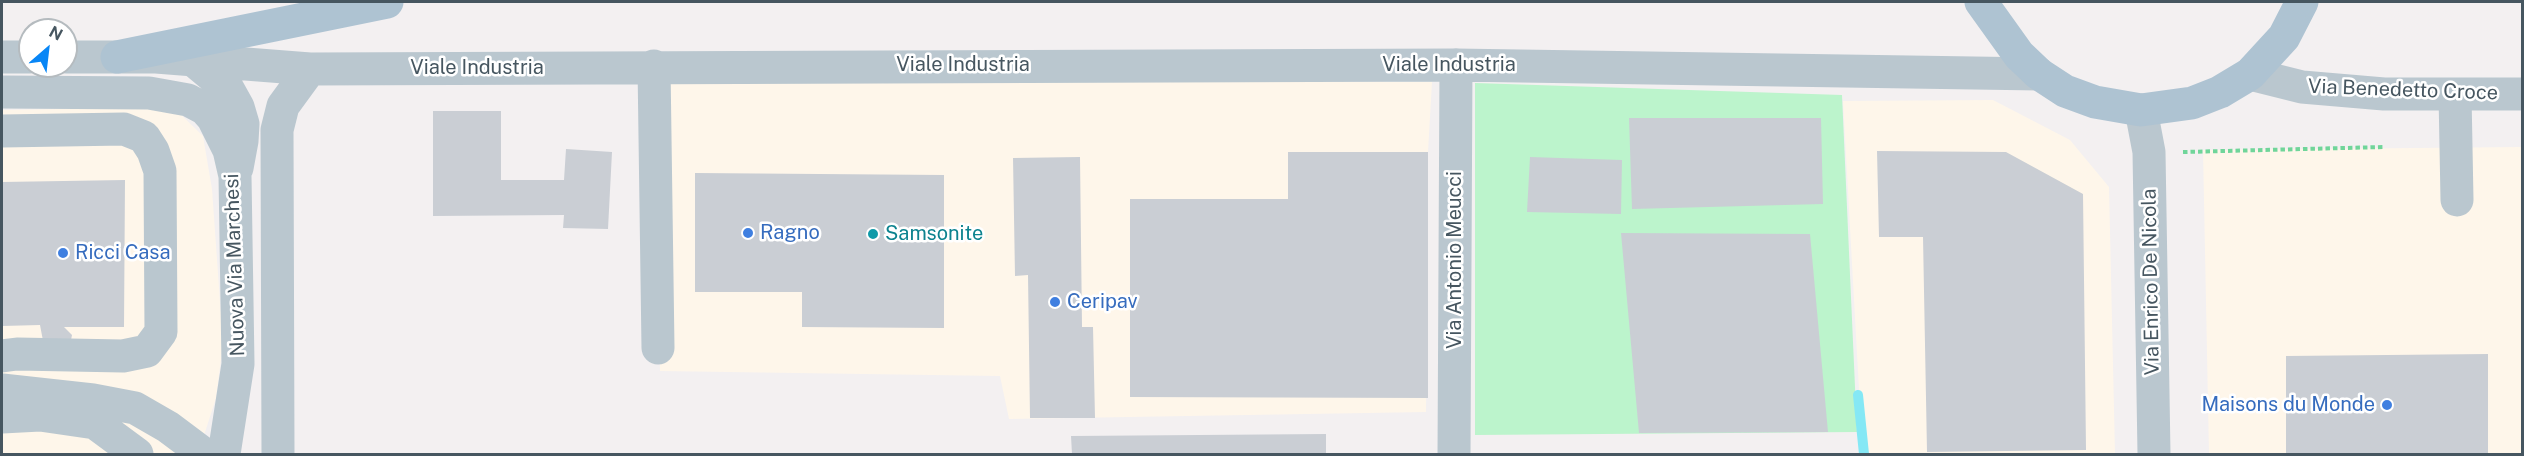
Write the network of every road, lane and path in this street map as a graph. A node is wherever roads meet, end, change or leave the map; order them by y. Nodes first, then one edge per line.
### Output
1 (387, 2) edge
2 (1981, 2) edge
3 (2302, 2) edge
4 (2, 57) edge
5 (18, 57) edge
6 (78, 57) edge
7 (117, 57) junction
8 (192, 60) junction
9 (1456, 65) junction
10 (654, 66) junction
11 (310, 69) junction
12 (2039, 74) junction
13 (2250, 74) junction
14 (2, 92) edge
15 (2455, 94) junction
16 (2523, 94) edge
17 (2141, 110) junction
18 (2, 131) edge
19 (2384, 147) dead end
20 (2149, 152) junction
21 (235, 176) junction
22 (2457, 200) dead end
23 (658, 348) dead end
24 (2, 356) edge
25 (2, 390) edge
26 (2, 417) edge
27 (137, 454) edge
28 (204, 454) edge
29 (224, 454) edge
30 (278, 454) edge
31 (1454, 454) edge
32 (2154, 454) edge

1 - 7 main road
2 - 12 main road
3 - 13 main road
4 - 5 street
6 - 7 street, Viale Industria
7 - 8 street, Viale Industria
8 - 11 street, Viale Industria
8 - 21 street
9 - 10 street, Viale Industria
9 - 12 street, Viale Industria
9 - 31 street, Via Antonio Meucci
10 - 11 street, Viale Industria
10 - 23 street
11 - 30 street, Nuova Via Marchesi
12 - 17 main road
13 - 15 street, Via Benedetto Croce
13 - 17 main road
14 - 21 street, Nuova Via Marchesi
15 - 16 street, Via Benedetto Croce
15 - 22 street
17 - 20 street, Via Enrico De Nicola
18 - 24 street
19 - 20 path
20 - 32 street, Via Enrico De Nicola
21 - 29 street, Nuova Via Marchesi
25 - 28 street
26 - 27 street

